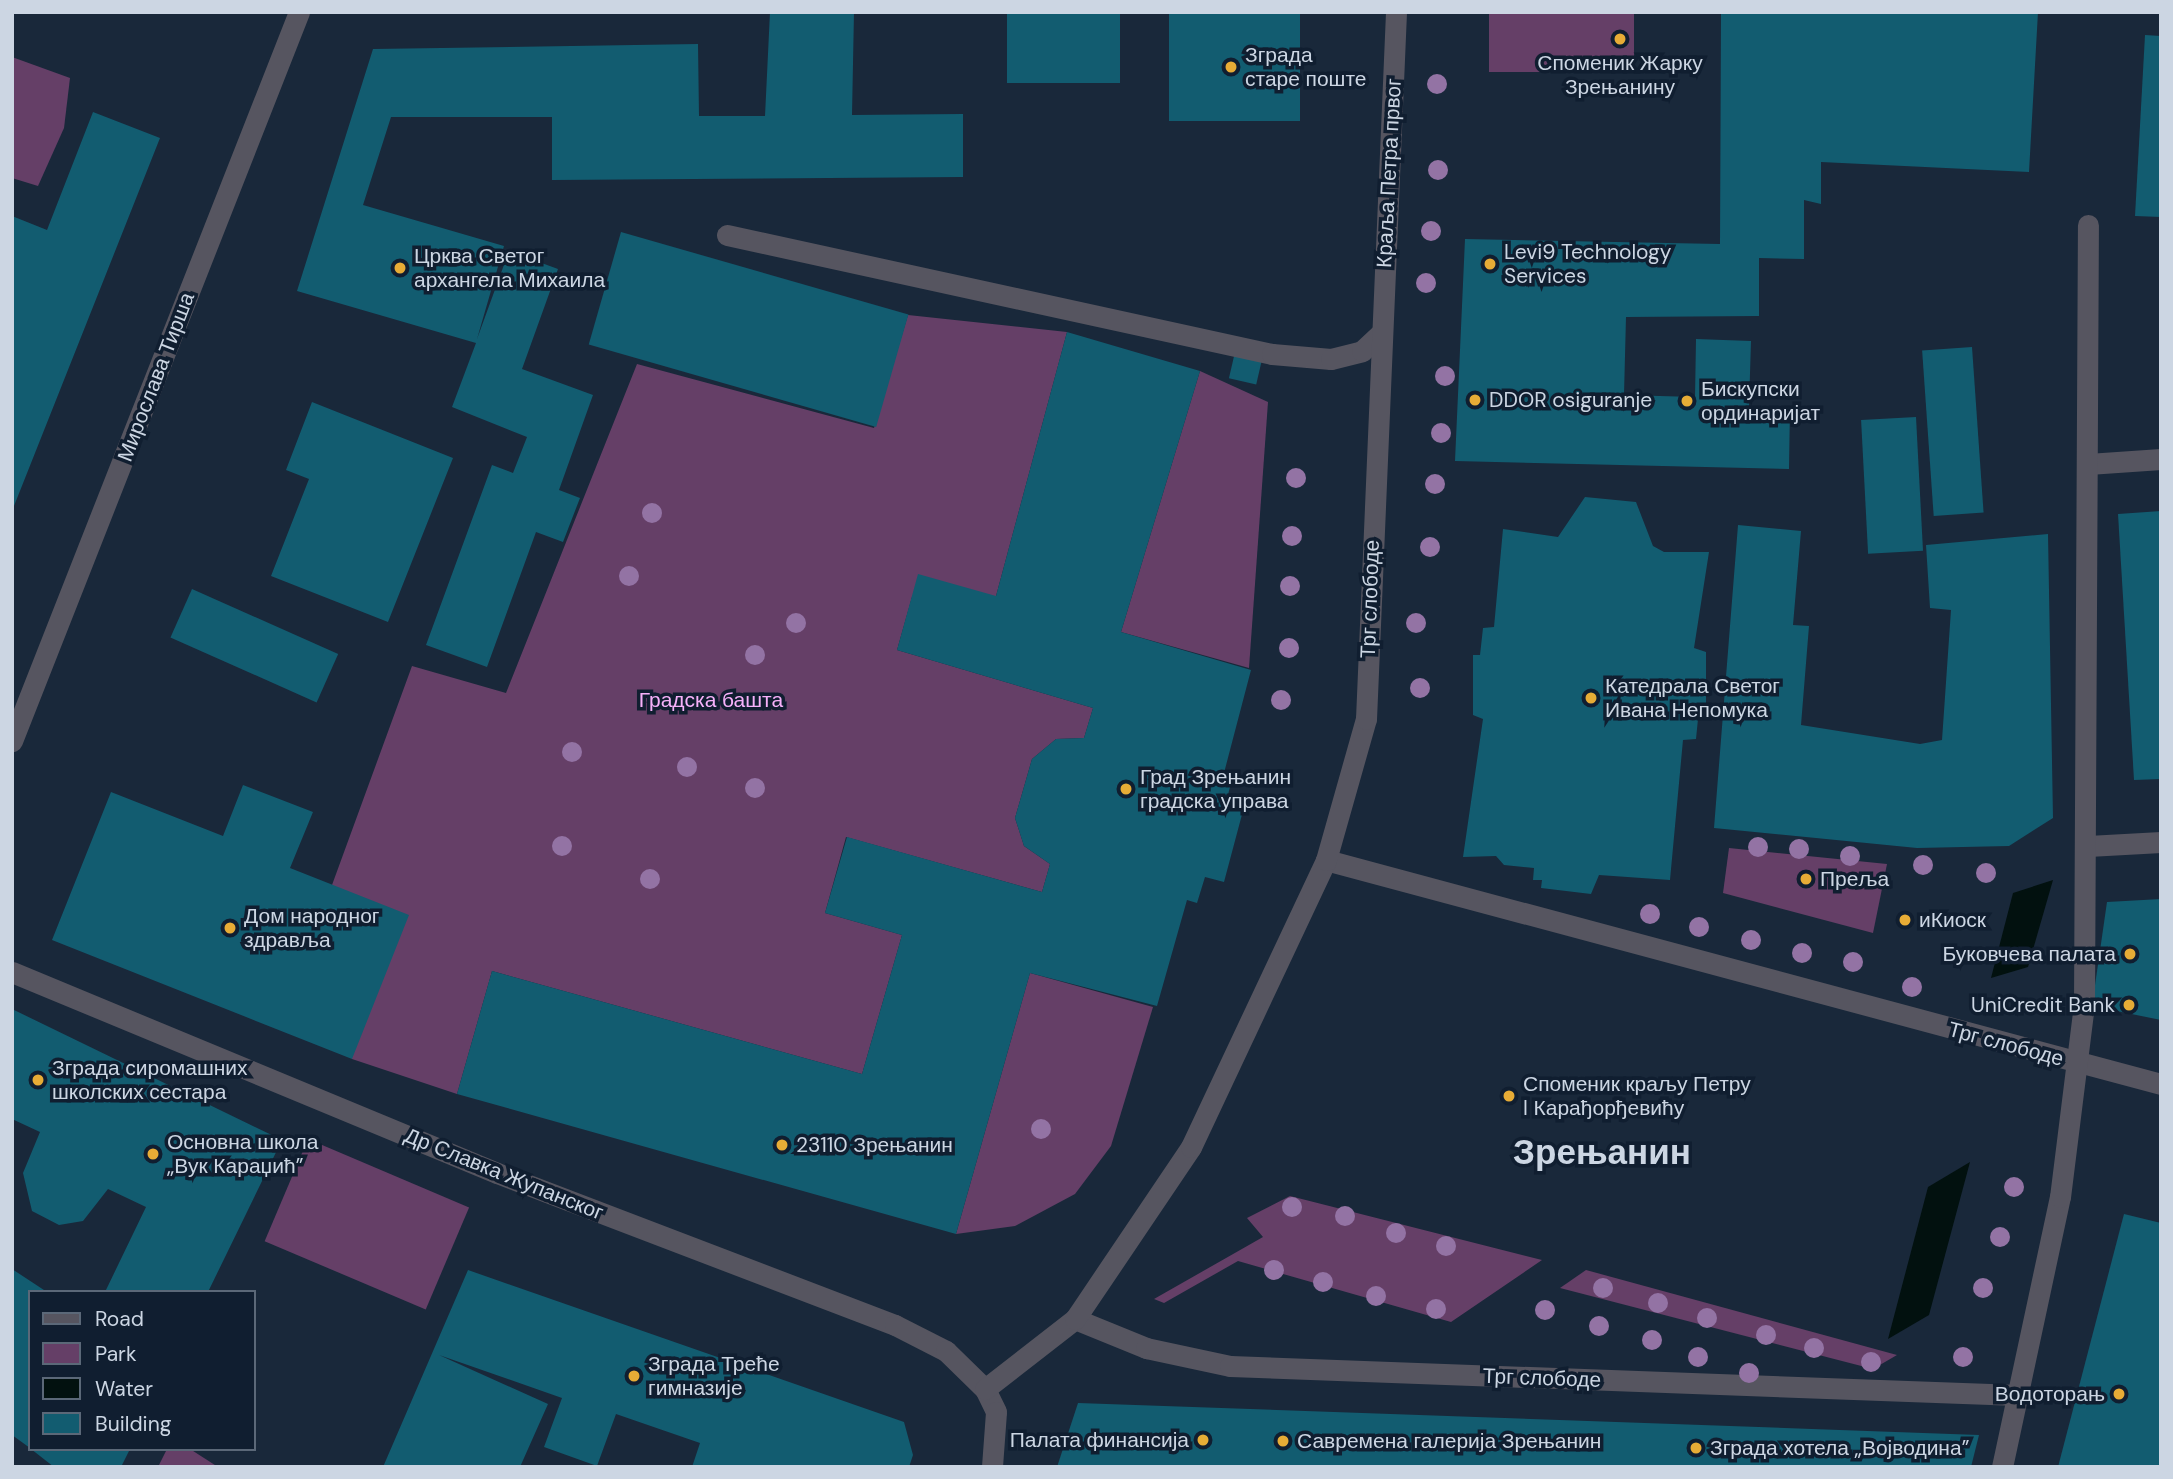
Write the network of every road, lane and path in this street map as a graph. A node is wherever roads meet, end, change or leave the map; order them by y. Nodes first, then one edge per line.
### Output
1 (299, 12) edge
2 (1396, 12) edge
3 (2088, 225) dead end
4 (727, 235) dead end
5 (1381, 333) junction
6 (2161, 459) edge
7 (2088, 464) junction
8 (12, 741) edge
9 (2161, 842) edge
10 (2088, 846) junction
11 (1326, 860) junction
12 (12, 972) edge
13 (2077, 1063) junction
14 (2161, 1084) edge
15 (1075, 1319) junction
16 (985, 1389) junction
17 (2017, 1395) junction
18 (992, 1467) edge
19 (2002, 1467) edge

1 - 8 street, Мирослава Тирша
2 - 5 street, Краља Петра првог
3 - 7 street, Трг слободе
4 - 5 street
5 - 11 street, Трг слободе
6 - 7 street
7 - 10 street, Трг слободе
9 - 10 street
10 - 13 street, Трг слободе
11 - 13 street, Трг слободе
11 - 15 street, Трг слободе
12 - 16 street, Др Славка Жупанског
13 - 14 street
13 - 17 street, Трг слободе
15 - 16 street, Трг слободе
15 - 17 street, Трг слободе
16 - 18 street
17 - 19 street, Трг слободе

